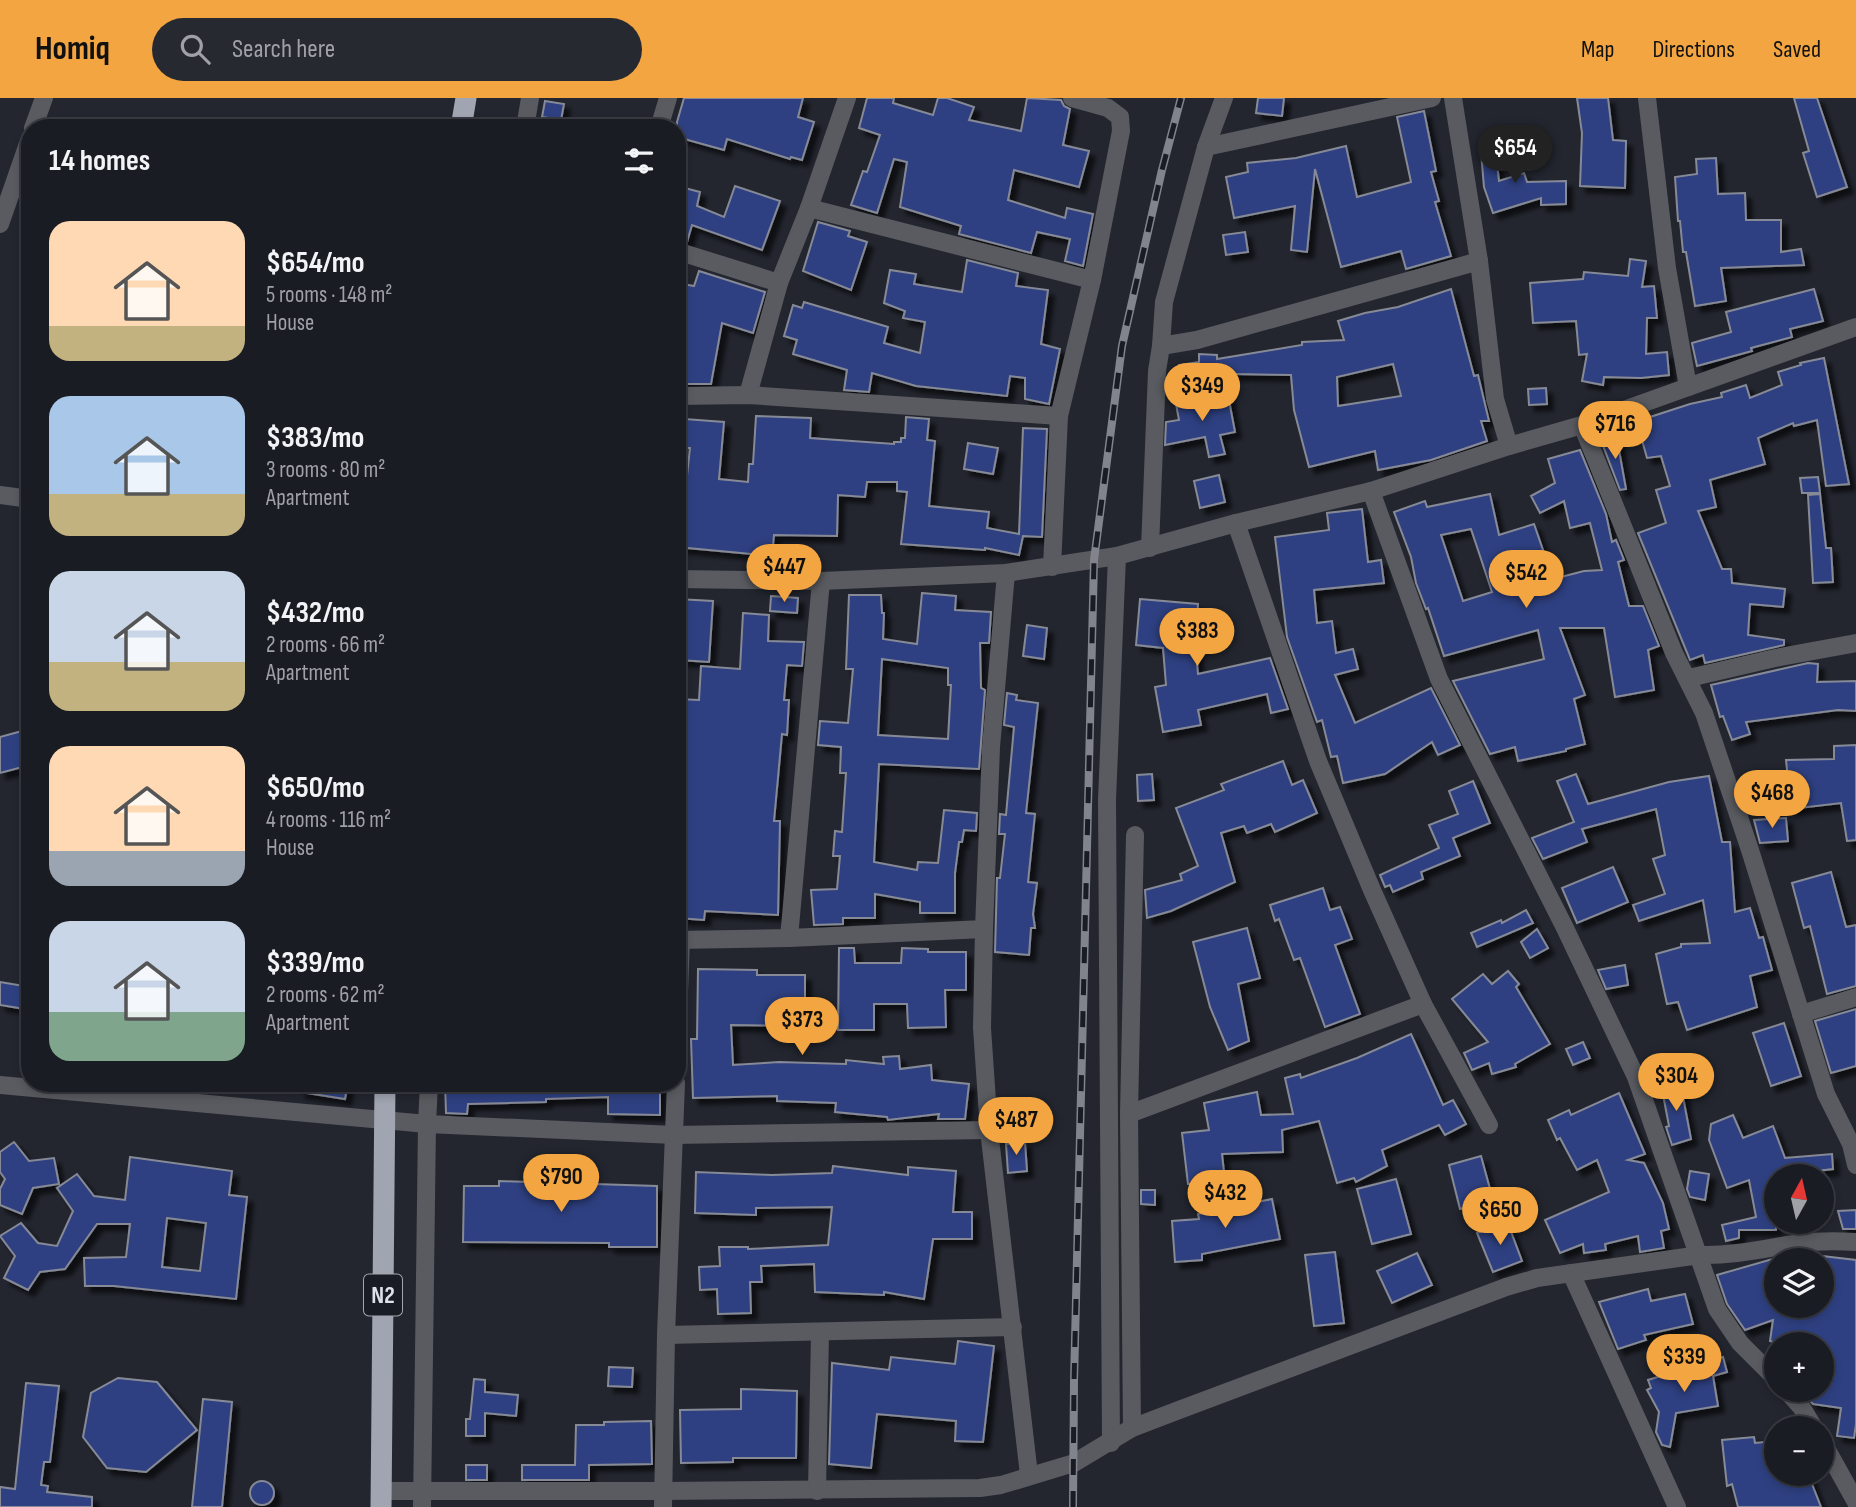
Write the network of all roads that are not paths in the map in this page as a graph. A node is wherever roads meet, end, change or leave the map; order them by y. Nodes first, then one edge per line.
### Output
1 (44, 98) edge
2 (466, 98) edge
3 (530, 98) edge
4 (668, 98) edge
5 (847, 98) edge
6 (1072, 98) edge
7 (1224, 98) edge
8 (1432, 98) edge
9 (1453, 98) edge
10 (1647, 98) edge
11 (36, 119) edge
12 (462, 119) edge
13 (526, 119) edge
14 (662, 119) edge
15 (1206, 147) junction
16 (21, 164) edge
17 (809, 208) junction
18 (0, 224) edge
19 (686, 254) edge
20 (1479, 261) junction
21 (1092, 280) junction
22 (779, 283) junction
23 (1856, 327) edge
24 (1161, 345) junction
25 (1688, 387) junction
26 (686, 396) edge
27 (748, 396) junction
28 (1059, 416) junction
29 (1582, 425) junction
30 (1509, 446) junction
31 (1371, 491) junction
32 (0, 495) edge
33 (21, 498) edge
34 (1236, 523) junction
35 (1150, 548) junction
36 (1117, 556) junction
37 (1052, 567) junction
38 (1006, 573) junction
39 (686, 579) edge
40 (821, 581) junction
41 (1856, 643) edge
42 (1689, 678) junction
43 (1135, 835) dead end
44 (984, 929) junction
45 (789, 938) junction
46 (686, 940) edge
47 (1856, 997) edge
48 (1423, 1004) junction
49 (1801, 1014) junction
50 (0, 1084) edge
51 (21, 1086) edge
52 (83, 1092) edge
53 (385, 1092) edge
54 (429, 1092) edge
55 (676, 1092) edge
56 (1129, 1114) junction
57 (384, 1121) junction
58 (427, 1124) junction
59 (1489, 1125) dead end
60 (989, 1130) junction
61 (674, 1135) junction
62 (1856, 1165) edge
63 (1856, 1241) edge
64 (1700, 1255) junction
65 (1571, 1273) junction
66 (1013, 1327) junction
67 (820, 1332) junction
68 (666, 1335) junction
69 (1764, 1367) edge
70 (1132, 1428) junction
71 (1111, 1443) junction
72 (1834, 1463) edge
73 (1029, 1475) junction
74 (817, 1490) junction
75 (422, 1498) edge
76 (381, 1499) edge
77 (663, 1499) edge
78 (1856, 1502) edge
79 (1676, 1507) edge

1 - 11 street
2 - 12 highway
3 - 13 street
4 - 14 street
5 - 17 street
6 - 21 street
7 - 15 street
8 - 15 street
9 - 20 street
10 - 25 street
15 - 24 street
16 - 18 street
17 - 21 street
17 - 22 street
19 - 22 street
20 - 24 street
20 - 30 street
21 - 28 street
22 - 27 street
23 - 25 street
24 - 35 street
25 - 29 street
26 - 27 street
27 - 28 street
28 - 37 street
29 - 30 street
29 - 42 street
30 - 31 street
31 - 34 street
31 - 64 street
32 - 33 street
34 - 35 street
34 - 48 street
35 - 36 street
36 - 37 street
36 - 71 street
37 - 38 street
38 - 40 street
38 - 44 street
39 - 40 street
40 - 45 street
41 - 42 street
42 - 49 street
43 - 56 street
44 - 45 street
44 - 60 street
45 - 46 street
47 - 49 street
48 - 56 street
48 - 59 street
49 - 62 street
50 - 51 street
52 - 57 street
53 - 57 highway, N2
54 - 58 street
55 - 61 street
56 - 70 street
57 - 58 street
57 - 76 highway, N2
58 - 61 street
58 - 75 street
60 - 61 street
60 - 66 street
61 - 68 street
63 - 64 street
64 - 65 street
64 - 69 street
65 - 70 street
65 - 79 street
66 - 67 street
66 - 73 street
67 - 68 street
67 - 74 street
68 - 77 street
70 - 71 street
71 - 73 street
72 - 78 street
73 - 74 street
74 - 77 street
75 - 76 street
75 - 77 street

